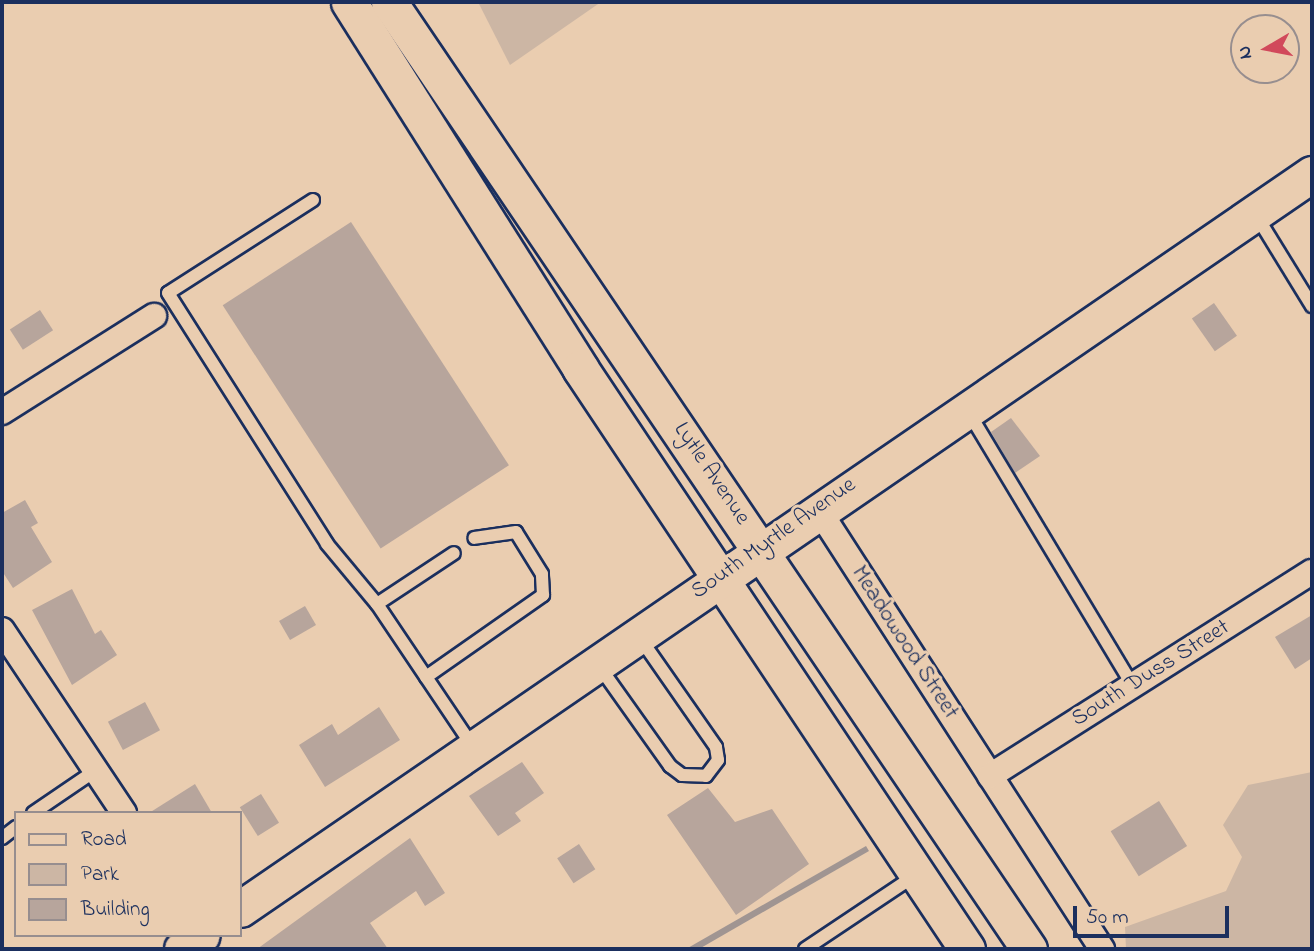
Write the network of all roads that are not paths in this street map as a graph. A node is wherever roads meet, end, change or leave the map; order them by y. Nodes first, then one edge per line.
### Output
1 (349, 2) edge
2 (389, 2) edge
3 (1311, 174) edge
4 (313, 200) dead end
5 (1254, 212) junction
6 (1312, 306) edge
7 (154, 316) dead end
8 (967, 408) junction
9 (2, 412) edge
10 (818, 509) junction
11 (474, 538) dead end
12 (761, 548) junction
13 (454, 553) dead end
14 (1312, 572) edge
15 (719, 577) junction
16 (377, 604) junction
17 (2, 630) edge
18 (637, 634) junction
19 (596, 662) junction
20 (426, 677) junction
21 (1132, 686) junction
22 (473, 748) junction
23 (96, 771) junction
24 (990, 776) junction
25 (36, 811) edge
26 (123, 811) edge
27 (917, 874) junction
28 (242, 908) edge
29 (805, 949) edge
30 (967, 949) edge
31 (1029, 949) edge
32 (1102, 949) edge

1 - 15 main road
2 - 12 main road, Lytle Avenue
3 - 5 main road, South Myrtle Avenue
4 - 16 lane
5 - 6 lane
5 - 8 main road, South Myrtle Avenue
7 - 9 street
8 - 10 main road, South Myrtle Avenue
8 - 21 lane
10 - 12 main road, South Myrtle Avenue
10 - 24 street, Meadowood Street
11 - 20 lane
12 - 15 main road, South Myrtle Avenue
12 - 31 main road, Lytle Avenue
13 - 16 lane
14 - 21 street, South Duss Street
15 - 18 main road, South Myrtle Avenue
15 - 27 main road
16 - 20 lane
17 - 23 street
18 - 19 main road, South Myrtle Avenue
18 - 19 lane
19 - 22 main road, South Myrtle Avenue
20 - 22 lane
21 - 24 street, South Duss Street
22 - 28 main road, South Myrtle Avenue
23 - 25 lane
23 - 26 street
24 - 32 street, Meadowood Street
27 - 29 lane
27 - 30 main road

